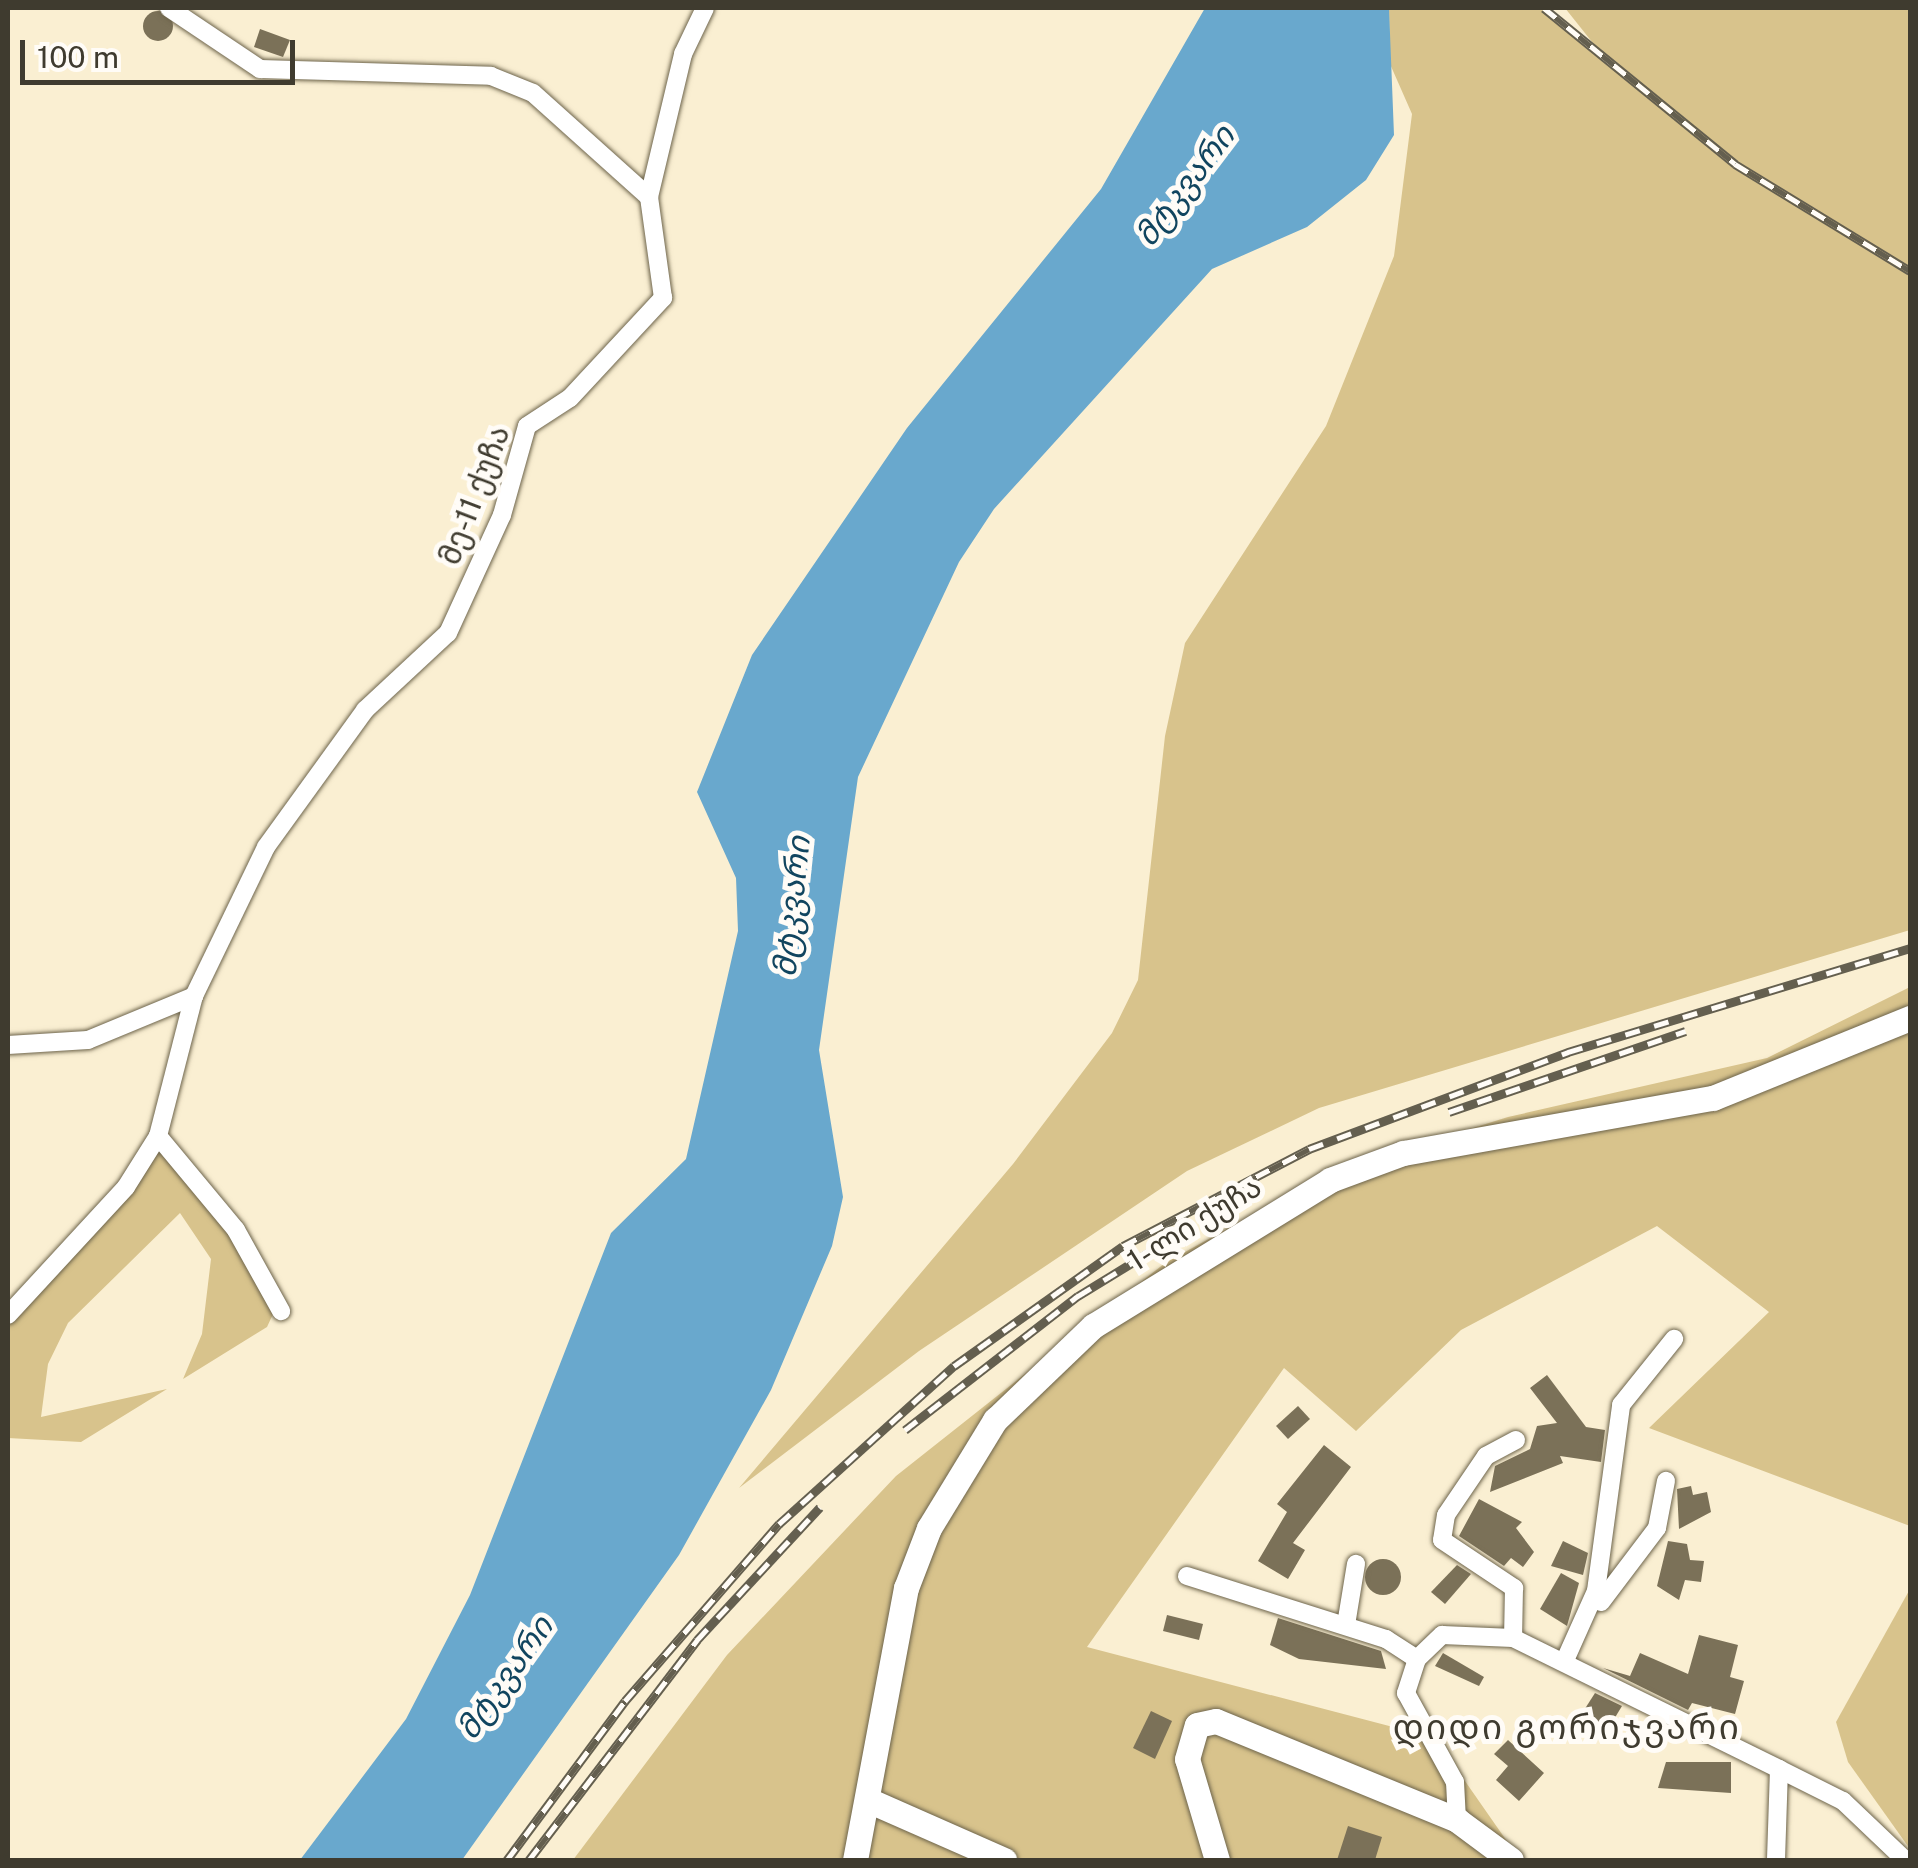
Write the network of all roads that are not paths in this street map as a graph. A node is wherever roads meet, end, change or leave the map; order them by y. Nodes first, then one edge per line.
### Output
1 (169, 8) edge
2 (705, 8) edge
3 (650, 197) junction
4 (200, 990) junction
5 (1910, 1018) edge
6 (8, 1045) edge
7 (158, 1136) junction
8 (281, 1310) dead end
9 (8, 1316) edge
10 (1674, 1339) dead end
11 (1516, 1440) dead end
12 (1666, 1481) dead end
13 (1356, 1564) dead end
14 (1187, 1576) dead end
15 (1346, 1625) junction
16 (1513, 1638) junction
17 (1566, 1651) junction
18 (1418, 1660) junction
19 (1778, 1769) junction
20 (868, 1800) junction
21 (1457, 1820) junction
22 (854, 1860) edge
23 (1004, 1860) edge
24 (1217, 1860) edge
25 (1512, 1860) edge
26 (1776, 1860) edge
27 (1905, 1860) edge

1 - 3 street
2 - 3 street, მე-11 ქუჩა
3 - 4 street, მე-11 ქუჩა
4 - 6 street
4 - 7 street
5 - 20 main road, 1-ლი ქუჩა
7 - 8 street
7 - 9 street
10 - 17 street
11 - 16 street
12 - 17 street
13 - 15 street
14 - 15 street
15 - 18 street
16 - 17 street
16 - 18 street
17 - 19 street
18 - 21 street
19 - 26 street
19 - 27 street
20 - 22 main road, 1-ლი ქუჩა
20 - 23 main road
21 - 24 main road
21 - 25 main road

